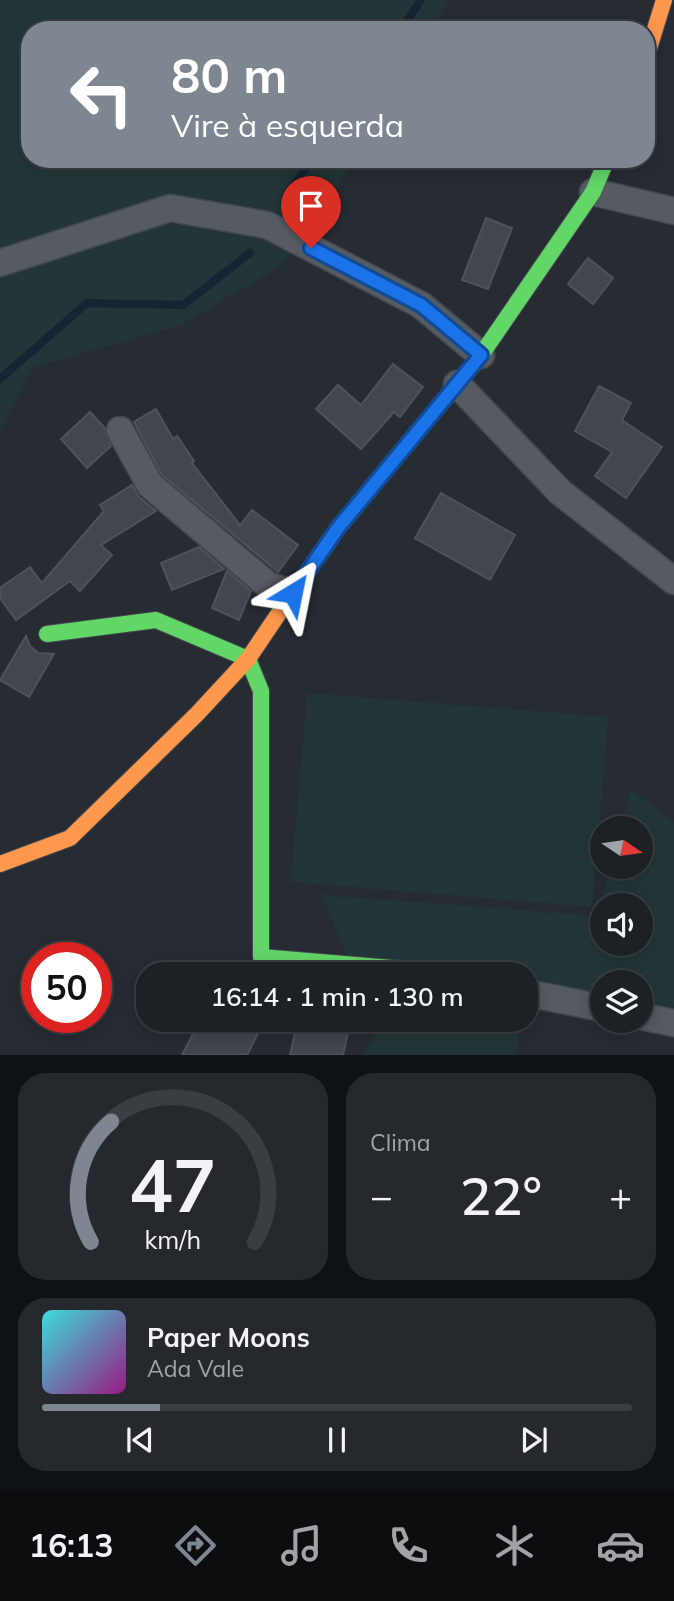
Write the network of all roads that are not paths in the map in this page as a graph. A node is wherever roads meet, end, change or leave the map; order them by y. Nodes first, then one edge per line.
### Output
1 (664, 0) edge
2 (655, 29) edge
3 (603, 168) edge
4 (593, 192) junction
5 (674, 211) edge
6 (0, 263) edge
7 (481, 355) junction
8 (457, 384) junction
9 (120, 430) dead end
10 (674, 581) edge
11 (293, 593) junction
12 (47, 634) dead end
13 (248, 659) junction
14 (0, 864) edge
15 (321, 962) edge
16 (538, 995) edge
17 (590, 1006) edge
18 (653, 1019) edge
19 (674, 1023) edge

1 - 2 main road
3 - 4 main road
4 - 5 street
4 - 7 main road
6 - 7 street
7 - 8 main road
8 - 10 street
8 - 11 main road
9 - 11 street
11 - 13 main road
12 - 13 main road
13 - 14 main road
13 - 15 main road
16 - 17 street
18 - 19 street

